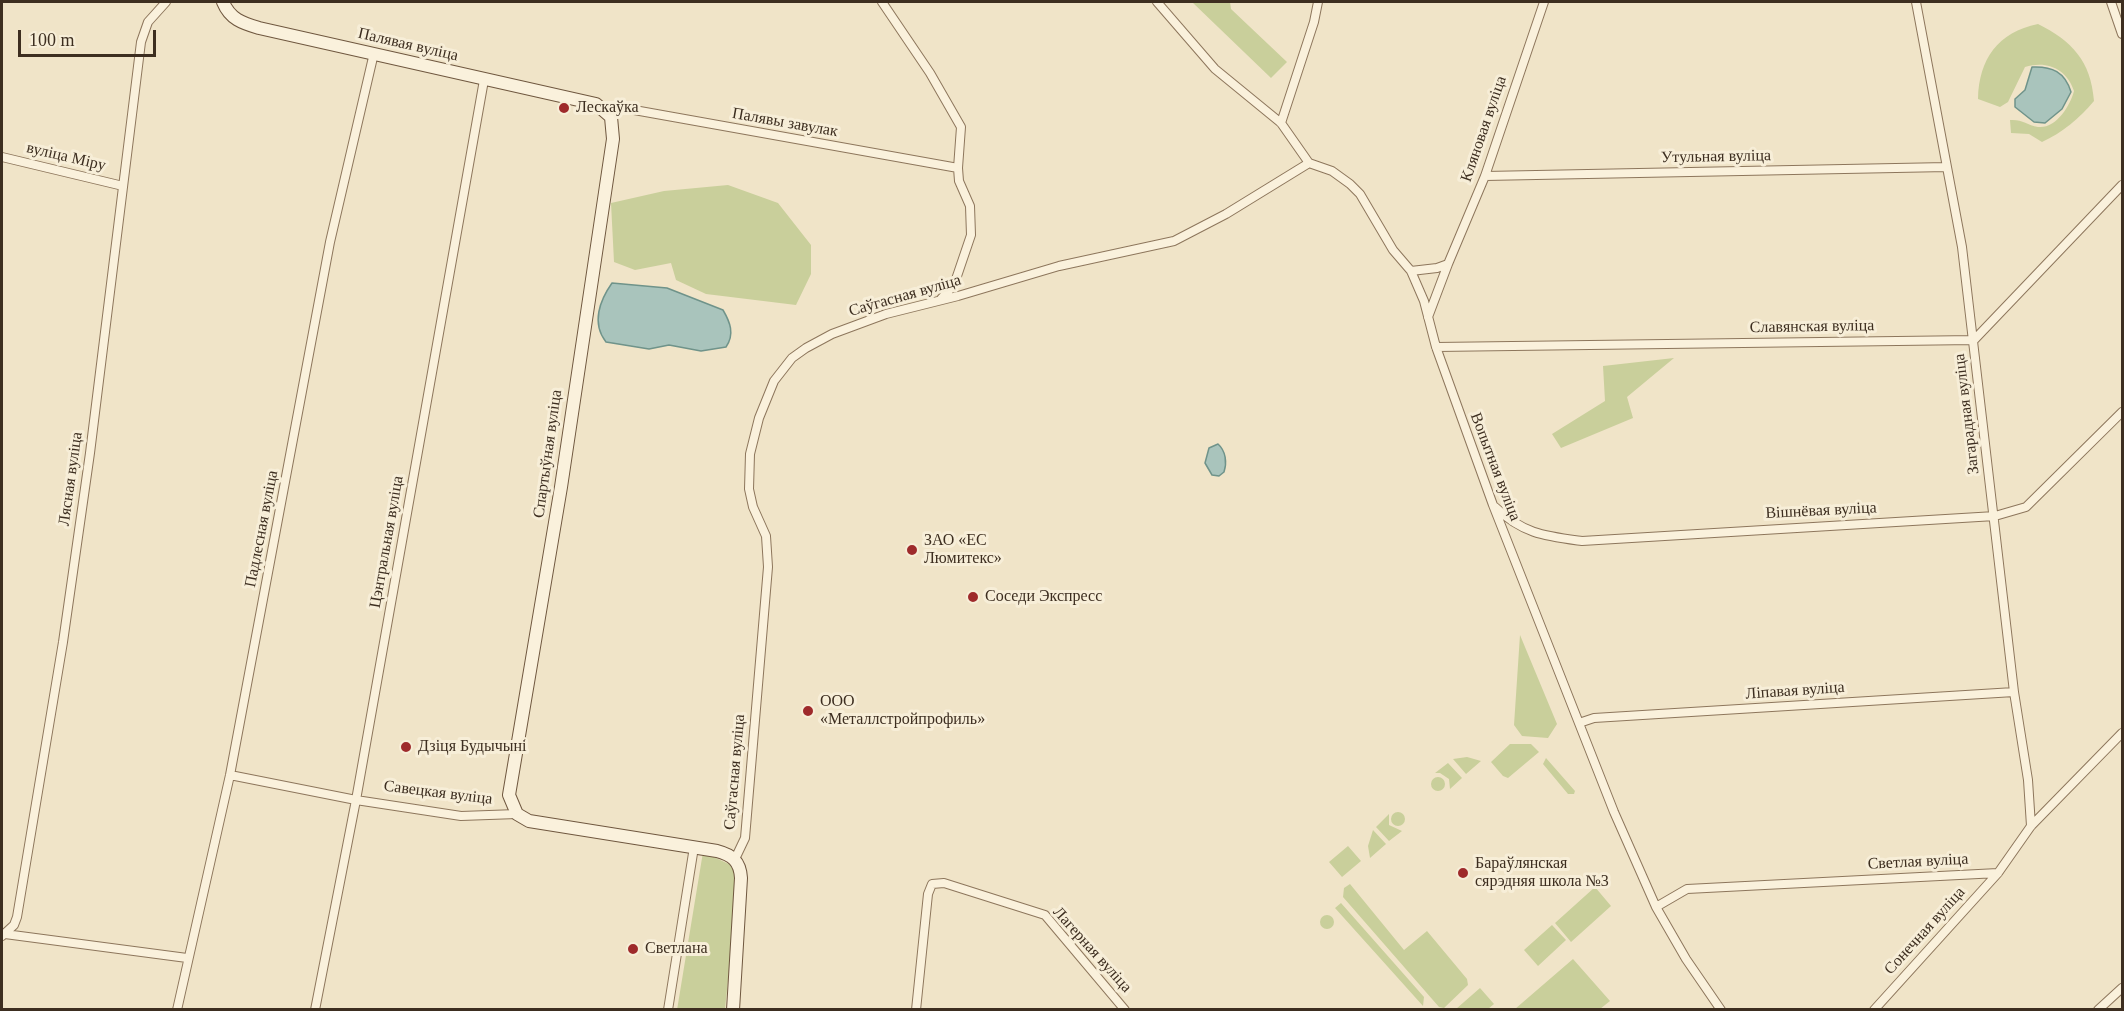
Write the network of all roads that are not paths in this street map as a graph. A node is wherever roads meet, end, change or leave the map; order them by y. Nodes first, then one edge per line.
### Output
1 (166, 2) edge
2 (223, 2) edge
3 (882, 2) edge
4 (1157, 2) edge
5 (1318, 2) edge
6 (1544, 2) edge
7 (1916, 2) edge
8 (2111, 2) edge
9 (2122, 34) edge
10 (374, 53) junction
11 (484, 80) junction
12 (608, 114) junction
13 (1281, 123) junction
14 (2, 157) edge
15 (1309, 163) junction
16 (1947, 167) junction
17 (958, 168) junction
18 (1485, 176) junction
19 (2122, 185) edge
20 (123, 186) junction
21 (1448, 264) junction
22 (1411, 271) junction
23 (941, 299) junction
24 (1428, 317) junction
25 (1974, 340) junction
26 (1436, 347) junction
27 (2122, 412) edge
28 (1493, 505) junction
29 (1995, 516) junction
30 (2014, 692) junction
31 (1579, 723) junction
32 (2122, 733) edge
33 (230, 775) junction
34 (356, 800) junction
35 (517, 814) junction
36 (2031, 826) junction
37 (694, 847) junction
38 (738, 863) junction
39 (1998, 873) junction
40 (1656, 907) junction
41 (3, 935) edge
42 (188, 958) junction
43 (2122, 988) edge
44 (177, 1010) edge
45 (315, 1010) edge
46 (668, 1010) edge
47 (733, 1010) edge
48 (916, 1010) edge
49 (1125, 1010) edge
50 (1722, 1010) edge
51 (1874, 1010) edge
52 (2098, 1010) edge

1 - 20 street, Лясная вуліца
2 - 10 main road, Палявая вуліца
3 - 17 street
4 - 13 street
5 - 13 street
6 - 18 street, Кляновая вуліца
7 - 16 street, Загарадная вуліца
8 - 9 street
10 - 11 main road, Палявая вуліца
10 - 33 street, Падлесная вуліца
11 - 12 main road, Палявая вуліца
11 - 34 street, Цэнтральная вуліца
12 - 17 street, Палявы завулак
12 - 35 main road, Спартыўная вуліца
13 - 15 street
14 - 20 street, вуліца Міру
15 - 22 street, Вопытная вуліца
15 - 23 street, Саўгасная вуліца
16 - 18 street, Утульная вуліца
16 - 25 street, Загарадная вуліца
17 - 23 street
18 - 21 street, Кляновая вуліца
19 - 25 street
20 - 41 street, Лясная вуліца
21 - 22 street
21 - 24 street, Кляновая вуліца
22 - 24 street, Вопытная вуліца
23 - 38 street, Саўгасная вуліца
24 - 26 street, Вопытная вуліца
25 - 26 street, Славянская вуліца
25 - 29 street, Загарадная вуліца
26 - 28 street, Вопытная вуліца
27 - 29 street, Вішнёвая вуліца
28 - 29 street, Вішнёвая вуліца
28 - 31 street, Вопытная вуліца
29 - 30 street, Загарадная вуліца
30 - 31 street, Ліпавая вуліца
30 - 36 street, Загарадная вуліца
31 - 40 street, Вопытная вуліца
32 - 36 street
33 - 34 street, Савецкая вуліца
33 - 42 street, Падлесная вуліца
34 - 35 street, Савецкая вуліца
34 - 45 street, Цэнтральная вуліца
35 - 37 main road, Савецкая вуліца
36 - 39 street
37 - 38 main road, Савецкая вуліца
37 - 46 street
38 - 47 main road
39 - 40 street, Светлая вуліца
39 - 51 street, Сонечная вуліца
40 - 50 street, Вопытная вуліца
41 - 42 street, Лясная вуліца
42 - 44 street, Падлесная вуліца
43 - 52 street
48 - 49 street, Лагерная вуліца

